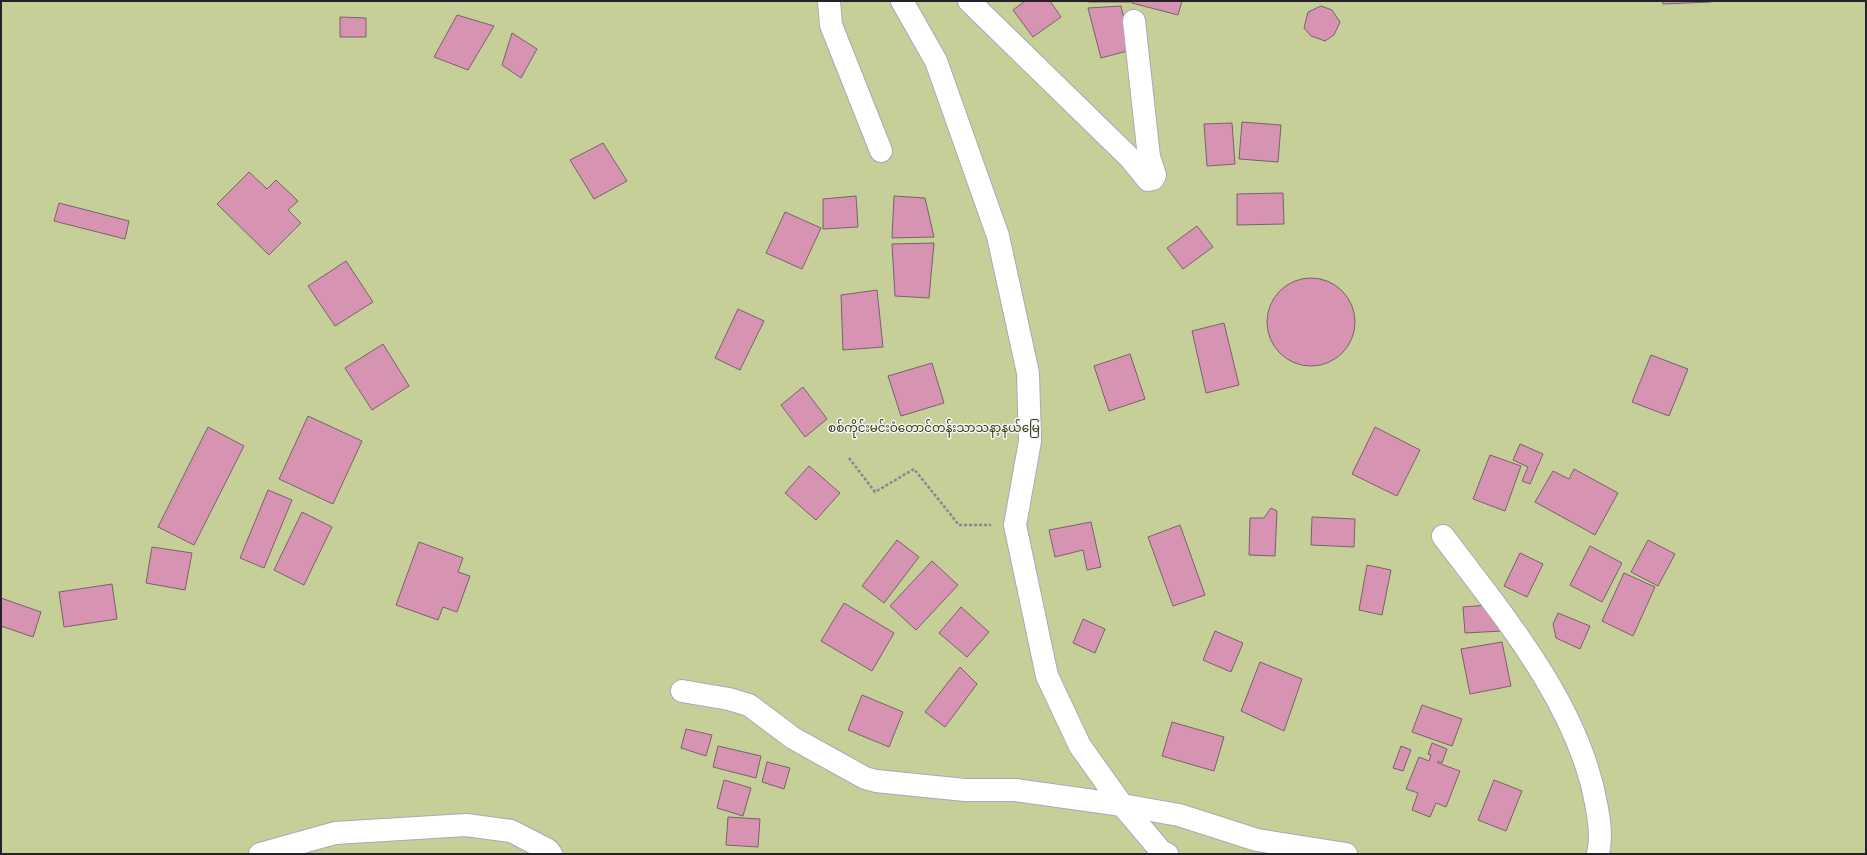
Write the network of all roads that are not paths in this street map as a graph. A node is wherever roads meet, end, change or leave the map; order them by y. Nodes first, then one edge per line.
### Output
1 (829, 1) edge
2 (902, 1) edge
3 (969, 1) edge
4 (1134, 21) dead end
5 (881, 151) dead end
6 (1443, 536) dead end
7 (682, 691) dead end
8 (1122, 805) junction
9 (260, 854) edge
10 (551, 854) edge
11 (1167, 854) edge
12 (1346, 854) edge
13 (1598, 854) edge

1 - 5 street
2 - 8 street
3 - 4 street
6 - 13 street
7 - 8 street
8 - 11 street
8 - 12 street
9 - 10 street

